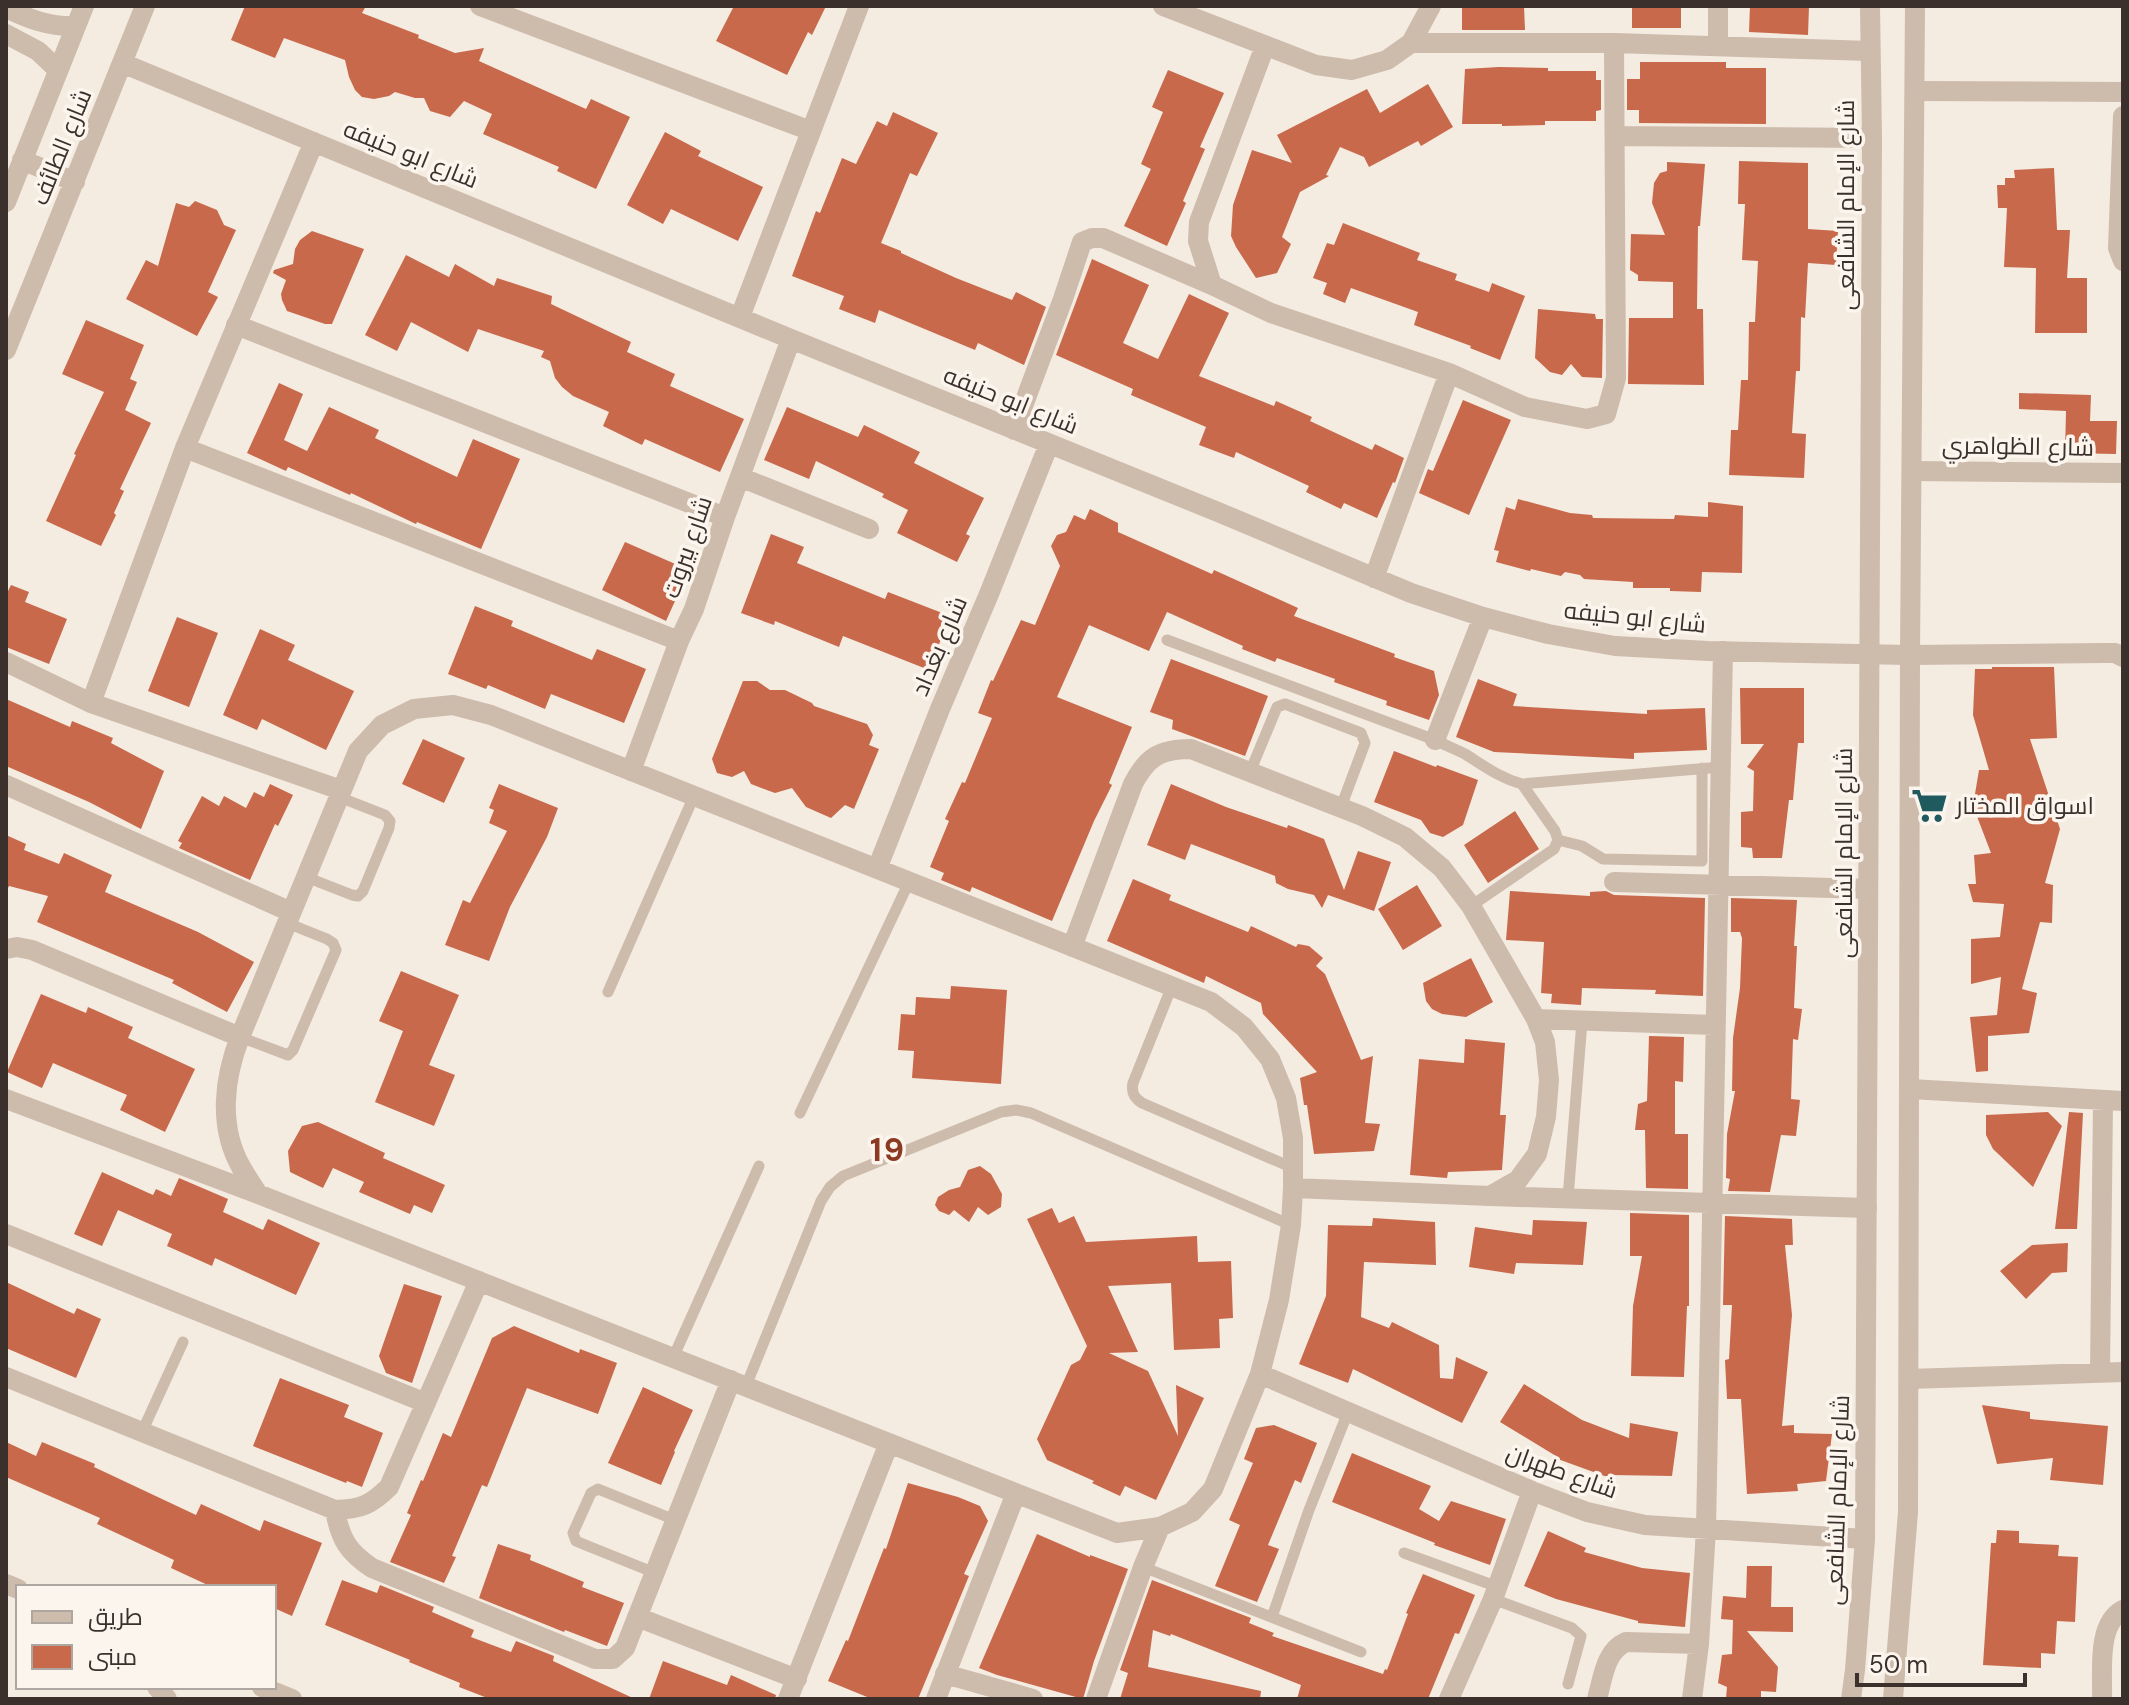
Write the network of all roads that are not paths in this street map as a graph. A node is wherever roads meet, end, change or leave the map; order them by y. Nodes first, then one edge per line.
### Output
1 (84, 6) edge
2 (145, 6) edge
3 (480, 6) edge
4 (859, 6) edge
5 (1163, 6) edge
6 (1431, 6) edge
7 (1718, 6) edge
8 (1870, 6) edge
9 (1915, 6) edge
10 (6, 8) edge
11 (76, 26) junction
12 (6, 34) edge
13 (1411, 43) junction
14 (1614, 43) junction
15 (1265, 46) junction
16 (1718, 46) junction
17 (1870, 51) junction
18 (122, 63) junction
19 (58, 70) junction
20 (1915, 91) junction
21 (2123, 92) edge
22 (2123, 116) edge
23 (811, 131) junction
24 (1615, 136) junction
25 (1872, 138) junction
26 (314, 142) junction
27 (22, 160) junction
28 (75, 182) junction
29 (6, 202) edge
30 (2123, 261) edge
31 (1212, 285) junction
32 (740, 317) junction
33 (236, 325) junction
34 (791, 339) junction
35 (6, 350) edge
36 (1449, 373) junction
37 (1014, 430) junction
38 (1049, 444) junction
39 (185, 448) junction
40 (1912, 471) junction
41 (2123, 473) edge
42 (740, 477) junction
43 (725, 517) junction
44 (869, 529) dead end
45 (1374, 578) junction
46 (1483, 617) junction
47 (1167, 640) dead end
48 (679, 641) junction
49 (1723, 651) junction
50 (1870, 654) junction
51 (1910, 655) junction
52 (2123, 657) edge
53 (6, 662) edge
54 (91, 703) junction
55 (1435, 740) junction
56 (1712, 767) junction
57 (631, 771) junction
58 (1250, 772) junction
59 (1522, 784) junction
60 (6, 785) edge
61 (340, 793) junction
62 (694, 796) junction
63 (1341, 807) junction
64 (1558, 840) junction
65 (877, 869) junction
66 (306, 877) junction
67 (909, 882) junction
68 (1614, 882) dead end
69 (1718, 885) junction
70 (1868, 889) junction
71 (1471, 906) junction
72 (289, 918) junction
73 (1072, 947) junction
74 (6, 949) edge
75 (1172, 986) junction
76 (608, 992) dead end
77 (1536, 1019) junction
78 (1582, 1021) junction
79 (1715, 1025) junction
80 (240, 1037) junction
81 (1910, 1089) junction
82 (6, 1099) edge
83 (2113, 1100) edge
84 (800, 1113) dead end
85 (759, 1166) dead end
86 (1293, 1178) junction
87 (258, 1194) junction
88 (1490, 1196) junction
89 (1568, 1198) junction
90 (1712, 1204) junction
91 (1867, 1208) junction
92 (1291, 1225) junction
93 (6, 1234) edge
94 (479, 1281) junction
95 (183, 1342) dead end
96 (673, 1358) junction
97 (2123, 1372) edge
98 (2100, 1373) junction
99 (1260, 1374) junction
100 (6, 1377) edge
101 (1909, 1379) junction
102 (739, 1383) junction
103 (426, 1403) junction
104 (1348, 1412) junction
105 (142, 1432) junction
106 (889, 1443) junction
107 (1532, 1491) junction
108 (1016, 1493) junction
109 (335, 1510) junction
110 (675, 1520) junction
111 (1160, 1527) junction
112 (1706, 1529) junction
113 (1865, 1539) junction
114 (1404, 1553) dead end
115 (1143, 1567) junction
116 (655, 1573) junction
117 (1496, 1593) junction
118 (2123, 1610) edge
119 (637, 1617) junction
120 (1272, 1617) junction
121 (1699, 1644) junction
122 (1361, 1652) dead end
123 (945, 1674) junction
124 (797, 1679) junction
125 (1568, 1684) dead end
126 (267, 1689) edge
127 (292, 1699) edge
128 (788, 1699) edge
129 (936, 1699) edge
130 (1033, 1699) edge
131 (1096, 1699) edge
132 (1449, 1699) edge
133 (1597, 1699) edge
134 (1692, 1699) edge
135 (1851, 1699) edge
136 (1893, 1699) edge
137 (2102, 1699) edge

1 - 11 street, شارع الطائف
2 - 18 street, شارع الطائف
3 - 23 street
4 - 23 street
5 - 15 street
6 - 13 street
7 - 16 street
8 - 17 street, شارع الإمام الشافعى
9 - 20 street
10 - 11 street
11 - 19 street, شارع الطائف
12 - 19 street
13 - 14 street
13 - 15 street
14 - 16 street
14 - 24 street
15 - 31 street
16 - 17 street
17 - 25 street, شارع الإمام الشافعى
18 - 26 street, شارع ابو حنيفه
18 - 28 street, شارع الطائف
19 - 27 street, شارع الطائف
20 - 21 street
20 - 40 street
22 - 30 street
23 - 32 street
24 - 25 street
24 - 36 street
25 - 50 street, شارع الإمام الشافعى
26 - 32 street, شارع ابو حنيفه
26 - 33 street
27 - 28 street
27 - 29 street, شارع الطائف
28 - 35 street, شارع الطائف
31 - 36 street
31 - 37 street
32 - 34 street, شارع ابو حنيفه
33 - 39 street
33 - 43 street
34 - 37 street, شارع ابو حنيفه
34 - 42 street, شارع بيروت
36 - 45 street
37 - 38 street, شارع ابو حنيفه
38 - 45 street, شارع ابو حنيفه
38 - 65 street, شارع بغداد
39 - 48 street
39 - 54 street
40 - 41 street, شارع الظواهري
40 - 51 street
42 - 43 street, شارع بيروت
42 - 44 street
43 - 48 street, شارع بيروت
45 - 46 street, شارع ابو حنيفه
46 - 49 street, شارع ابو حنيفه
46 - 55 street
47 - 55 lane
48 - 57 street, شارع بيروت
49 - 50 street, شارع ابو حنيفه
49 - 56 street
50 - 51 street, شارع ابو حنيفه
50 - 70 street, شارع الإمام الشافعى
51 - 52 street, شارع ابو حنيفه
51 - 81 street
53 - 54 street
54 - 61 street
55 - 59 lane
56 - 59 lane
56 - 64 lane
56 - 69 street
57 - 61 street
57 - 62 street
58 - 63 street
58 - 63 lane
58 - 73 street
59 - 64 lane
60 - 72 street
61 - 66 street
61 - 66 lane
62 - 65 street
62 - 76 lane
63 - 71 street
64 - 71 lane
65 - 67 street
66 - 72 street
67 - 73 street
67 - 84 lane
68 - 69 street
69 - 70 street
69 - 79 street
70 - 91 street, شارع الإمام الشافعى
71 - 77 street
72 - 80 street
72 - 80 lane
73 - 75 street
74 - 80 street
75 - 86 street
75 - 86 lane
77 - 78 street
77 - 88 street
78 - 79 street
78 - 89 lane
79 - 90 street
80 - 87 street
81 - 83 street
81 - 101 street
82 - 87 street
83 - 98 street
85 - 96 lane
86 - 88 street
86 - 92 street
87 - 94 street
88 - 89 street
89 - 90 street
90 - 91 street
90 - 112 street
91 - 113 street, شارع الإمام الشافعى
92 - 99 street
92 - 102 lane
93 - 103 street
94 - 96 street
94 - 103 street
95 - 105 lane
96 - 102 street
97 - 98 street
98 - 101 street
99 - 104 street, شارع طهران
99 - 111 street
100 - 105 street
101 - 136 street
102 - 106 street
102 - 110 street
103 - 109 street
104 - 107 street, شارع طهران
104 - 120 lane
105 - 109 street
106 - 108 street
106 - 124 street
107 - 112 street, شارع طهران
107 - 117 street
108 - 111 street
108 - 123 street
109 - 119 street
110 - 116 street
110 - 116 lane
111 - 115 street
112 - 113 street, شارع طهران
112 - 121 street
113 - 135 street, شارع الإمام الشافعى
114 - 117 lane
115 - 120 lane
115 - 131 street
116 - 119 street
117 - 125 lane
117 - 132 street
118 - 137 street
119 - 124 street
120 - 122 lane
121 - 133 street
121 - 134 street
123 - 129 street
123 - 130 street
124 - 128 street
126 - 127 street

